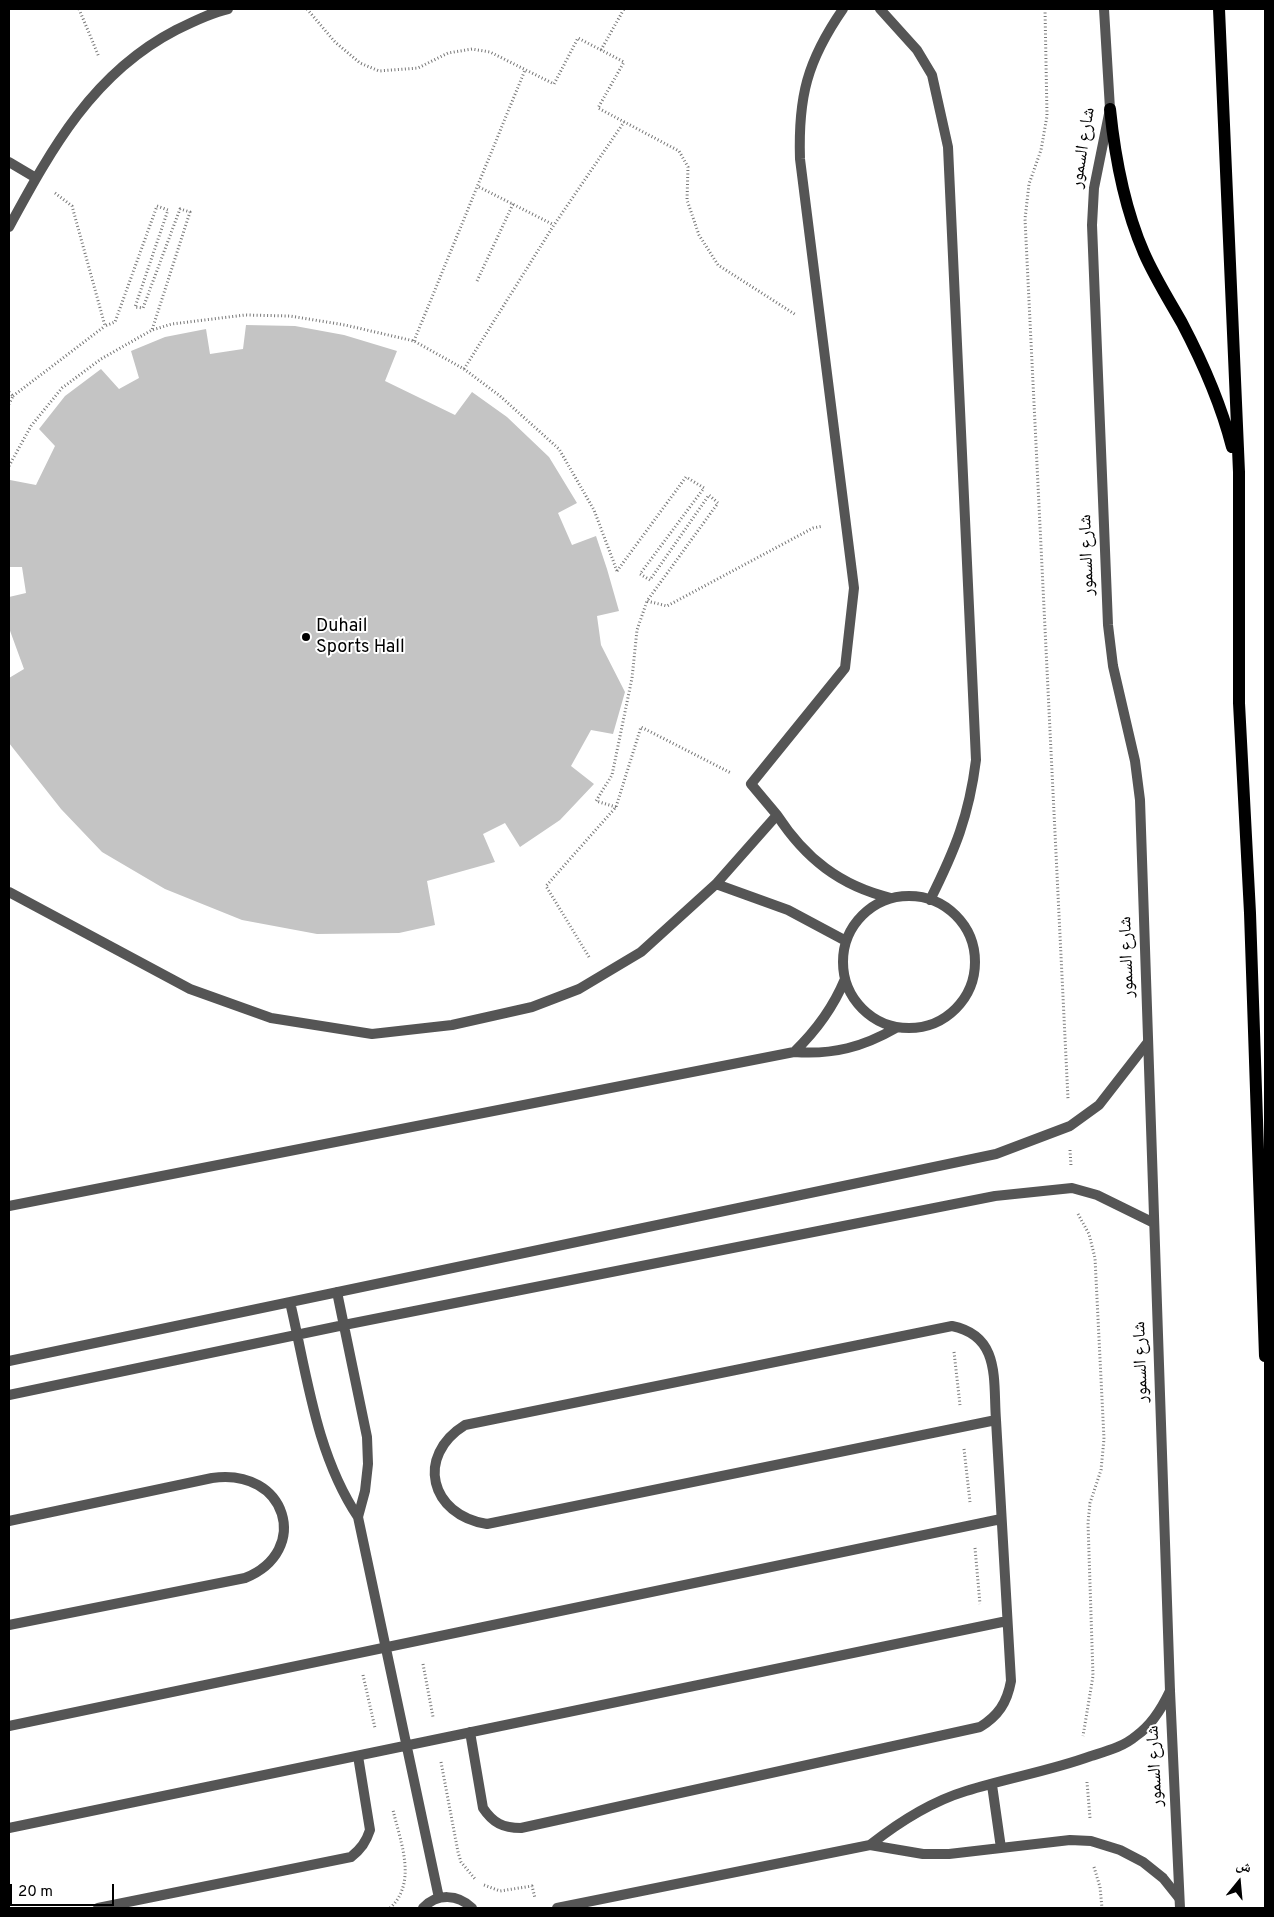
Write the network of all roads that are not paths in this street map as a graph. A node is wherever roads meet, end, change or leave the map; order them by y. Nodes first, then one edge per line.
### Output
1 (228, 9) edge
2 (843, 9) edge
3 (880, 9) edge
4 (1104, 9) edge
5 (1219, 9) edge
6 (1110, 109) junction
7 (9, 162) edge
8 (36, 178) junction
9 (9, 227) edge
10 (1239, 472) junction
11 (777, 814) junction
12 (716, 884) junction
13 (9, 892) edge
14 (892, 899) junction
15 (930, 900) junction
16 (846, 941) junction
17 (845, 979) junction
18 (896, 1028) junction
19 (1148, 1042) junction
20 (794, 1052) junction
21 (9, 1206) edge
22 (1154, 1223) junction
23 (337, 1292) junction
24 (290, 1302) junction
25 (344, 1325) junction
26 (298, 1335) junction
27 (1265, 1356) edge
28 (9, 1361) edge
29 (9, 1395) edge
30 (996, 1420) junction
31 (358, 1517) junction
32 (1001, 1519) junction
33 (9, 1520) edge
34 (1007, 1621) junction
35 (9, 1625) edge
36 (386, 1647) junction
37 (1170, 1690) junction
38 (9, 1726) edge
39 (470, 1732) junction
40 (407, 1745) junction
41 (358, 1756) junction
42 (992, 1784) junction
43 (9, 1828) edge
44 (870, 1845) junction
45 (1001, 1848) junction
46 (439, 1898) junction
47 (1180, 1903) edge
48 (98, 1908) edge
49 (422, 1908) edge
50 (472, 1908) edge
51 (556, 1908) edge

1 - 8 street
2 - 11 street
3 - 15 street
4 - 6 street, شارع السمور
5 - 10 main road
6 - 10 main road
6 - 19 street, شارع السمور
7 - 8 street
8 - 9 street
10 - 27 main road
11 - 12 street
11 - 14 street
12 - 13 street
12 - 16 street
14 - 15 street
14 - 16 street
15 - 18 street
16 - 17 street
17 - 18 street
17 - 20 street
18 - 20 street
19 - 22 street, شارع السمور
19 - 23 street
20 - 21 street
22 - 25 street
22 - 37 street, شارع السمور
23 - 24 street
23 - 25 street
24 - 26 street
24 - 28 street
25 - 26 street
25 - 31 street
26 - 29 street
26 - 31 street
30 - 30 street
30 - 32 street
31 - 36 street
32 - 34 street
32 - 36 street
33 - 35 street
34 - 39 street
34 - 39 street
36 - 38 street
36 - 40 street
37 - 42 street
37 - 47 street, شارع السمور
39 - 40 street
40 - 41 street
40 - 46 street
41 - 43 street
41 - 48 street
42 - 44 street
42 - 45 street
44 - 45 street
44 - 51 street
45 - 47 street
46 - 49 street
46 - 50 street

